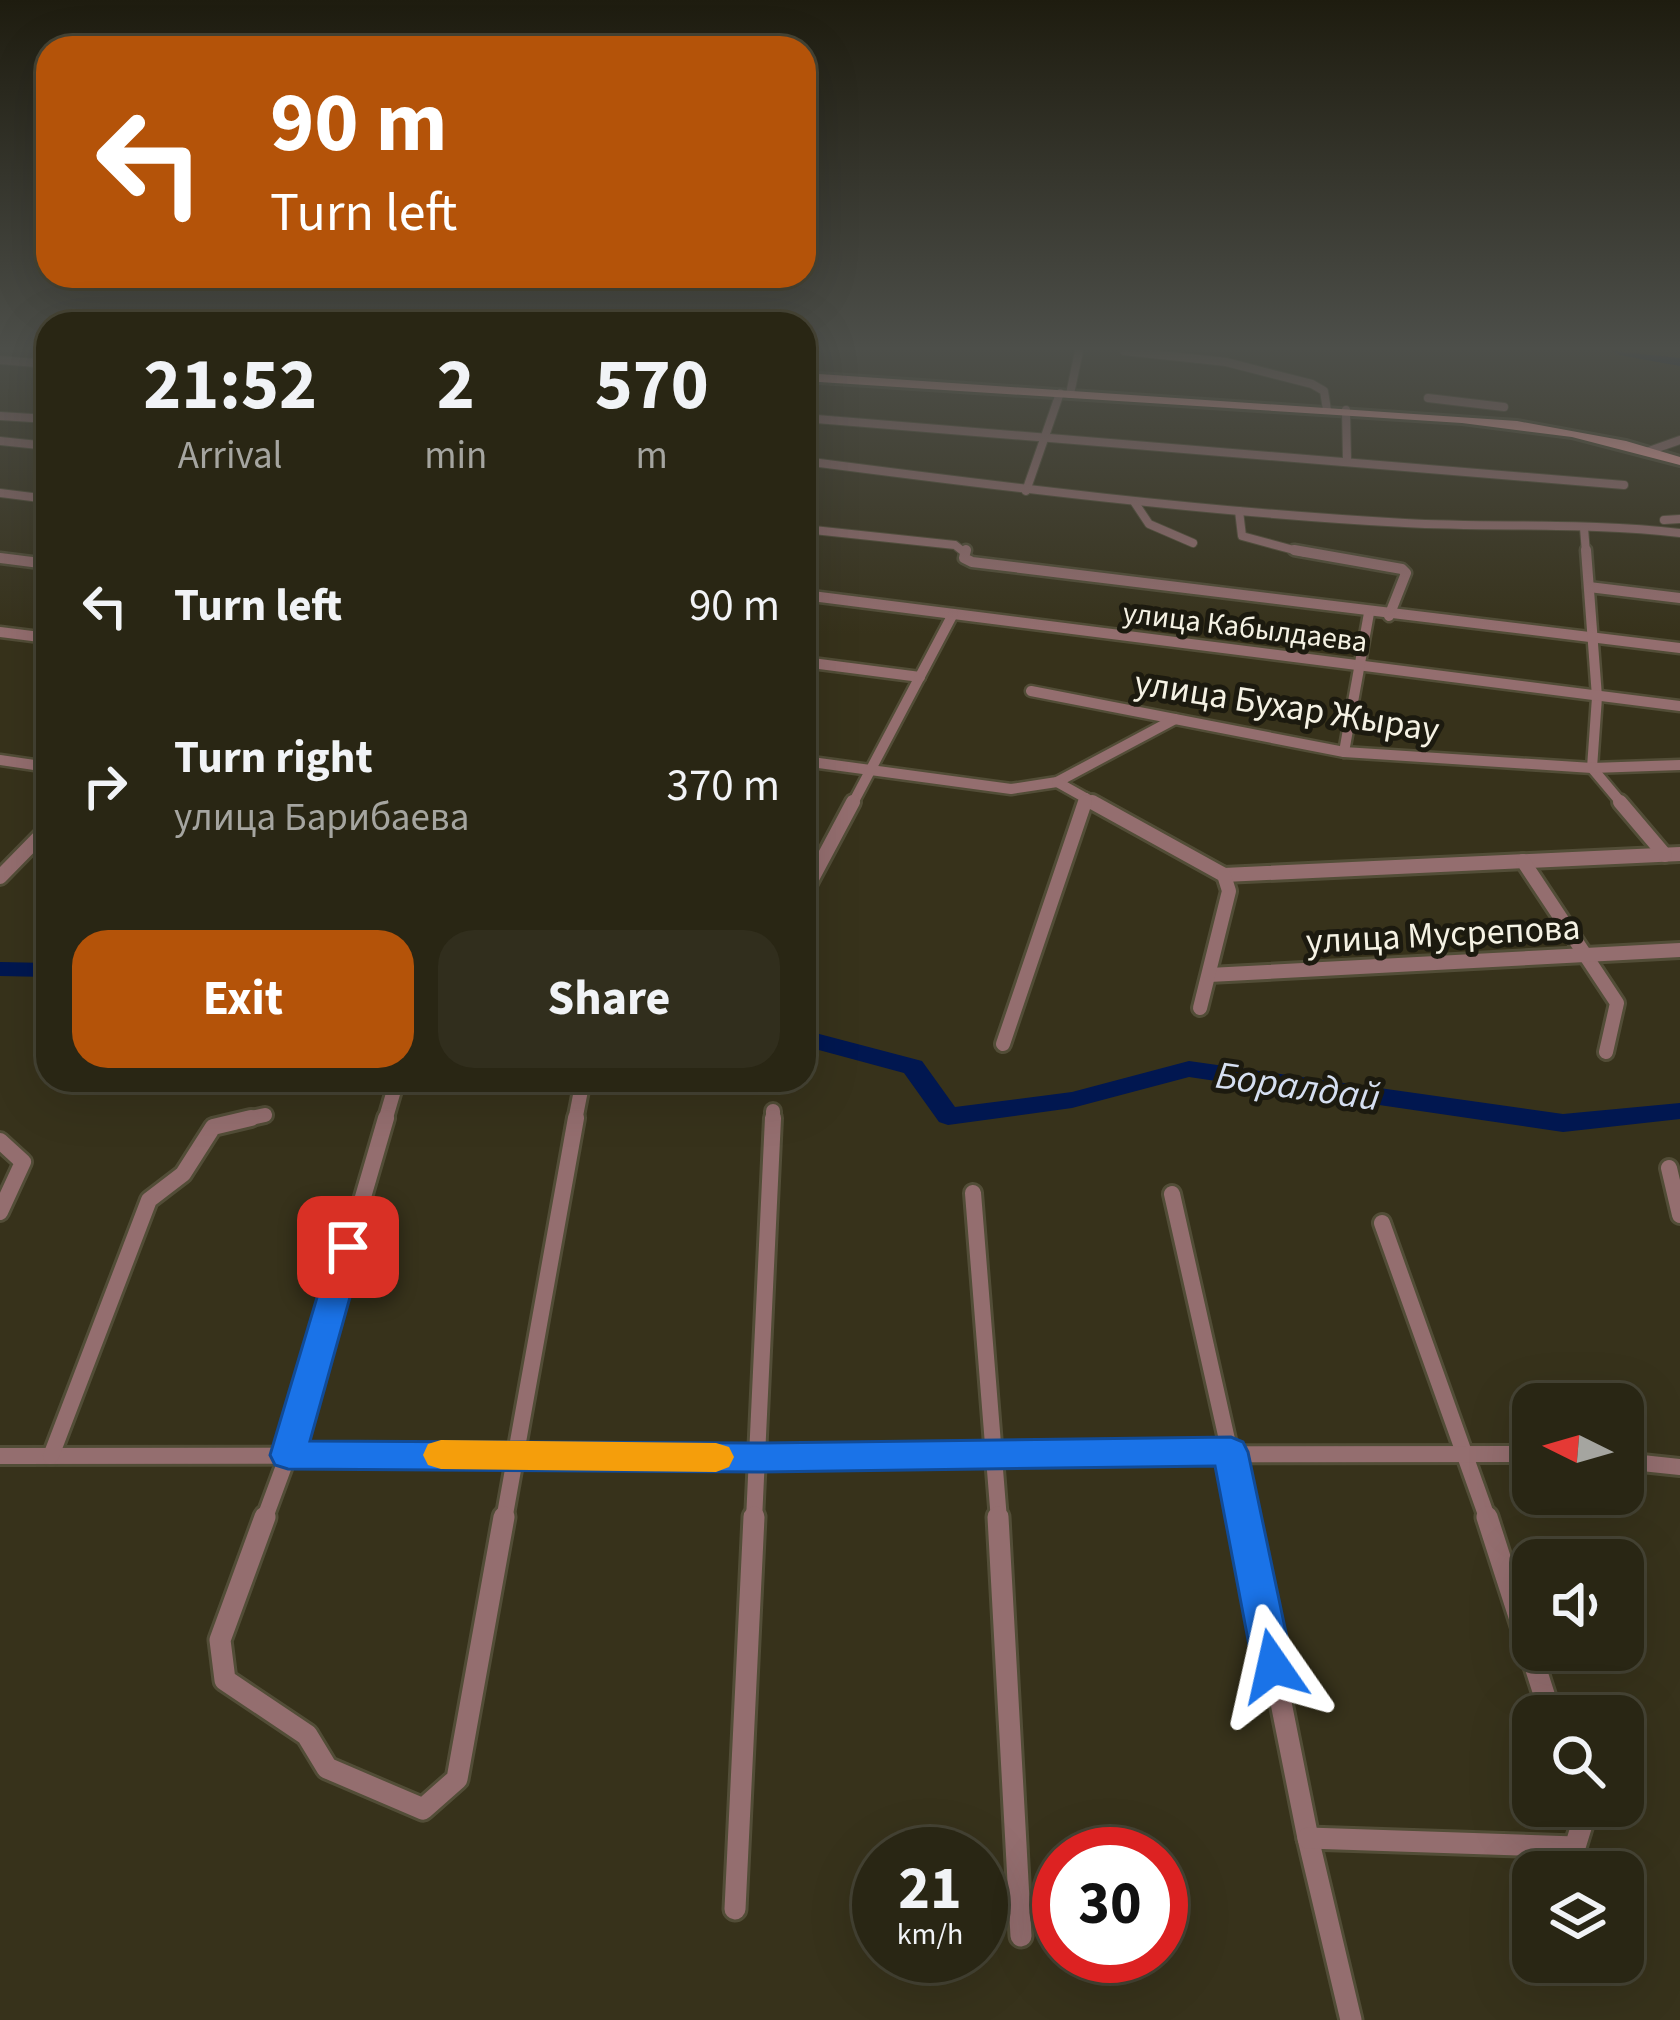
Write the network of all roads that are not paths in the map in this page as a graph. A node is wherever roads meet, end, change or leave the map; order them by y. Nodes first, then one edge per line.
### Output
1 (1043, 445) edge
2 (1163, 445) edge
3 (1347, 445) edge
4 (1620, 445) edge
5 (1665, 445) edge
6 (1649, 451) junction
7 (1347, 460) junction
8 (1680, 461) edge
9 (816, 463) edge
10 (1624, 485) dead end
11 (1026, 491) junction
12 (0, 493) edge
13 (36, 498) edge
14 (1135, 503) junction
15 (1239, 511) junction
16 (1680, 519) edge
17 (1664, 520) dead end
18 (1585, 528) junction
19 (816, 530) edge
20 (1680, 533) edge
21 (1193, 543) dead end
22 (0, 558) edge
23 (36, 562) edge
24 (1588, 587) junction
25 (816, 597) edge
26 (1680, 598) edge
27 (1369, 613) junction
28 (953, 614) junction
29 (1389, 616) junction
30 (0, 632) edge
31 (36, 636) edge
32 (1594, 639) junction
33 (1680, 648) edge
34 (816, 664) edge
35 (1359, 665) junction
36 (920, 677) junction
37 (1031, 691) dead end
38 (1597, 697) junction
39 (1680, 706) edge
40 (1175, 719) junction
41 (1344, 752) junction
42 (0, 760) edge
43 (816, 763) edge
44 (36, 765) edge
45 (1680, 765) edge
46 (1592, 768) junction
47 (868, 771) junction
48 (1057, 782) junction
49 (1086, 798) junction
50 (36, 839) edge
51 (0, 855) edge
52 (1673, 855) edge
53 (16, 857) junction
54 (1523, 861) junction
55 (816, 871) edge
56 (1224, 875) junction
57 (0, 878) edge
58 (1680, 950) edge
59 (1586, 956) junction
60 (1209, 975) junction
61 (1200, 1008) dead end
62 (1003, 1043) dead end
63 (1606, 1052) dead end
64 (394, 1092) edge
65 (581, 1092) edge
66 (773, 1111) dead end
67 (265, 1115) dead end
68 (0, 1141) edge
69 (1669, 1168) dead end
70 (973, 1193) dead end
71 (1172, 1194) dead end
72 (0, 1212) edge
73 (1680, 1215) edge
74 (1382, 1223) dead end
75 (994, 1452) junction
76 (1231, 1452) junction
77 (1466, 1452) junction
78 (1512, 1453) edge
79 (518, 1454) junction
80 (288, 1455) junction
81 (0, 1456) edge
82 (51, 1456) junction
83 (759, 1457) junction
84 (1644, 1464) edge
85 (1680, 1468) edge
86 (1544, 1695) edge
87 (1581, 1827) edge
88 (1308, 1838) junction
89 (735, 1909) dead end
90 (1021, 1936) dead end
91 (1352, 2020) edge

1 - 11 street
2 - 7 street
3 - 7 street
4 - 6 main road
5 - 6 street
6 - 8 main road
7 - 10 street
9 - 11 street
11 - 14 street
12 - 13 street
14 - 15 street
14 - 21 street
15 - 18 street
15 - 29 street
16 - 17 street
18 - 20 street
18 - 24 street
19 - 27 street
22 - 23 street
24 - 26 street
24 - 32 street
25 - 28 street, улица Кабылдаева
27 - 29 street
27 - 35 street
28 - 35 street, улица Кабылдаева
28 - 36 street
29 - 32 street
30 - 31 street
32 - 33 street
32 - 38 street
34 - 36 street
35 - 38 street, улица Кабылдаева
35 - 41 street
36 - 47 street
37 - 40 street, улица Бухар Жырау
38 - 39 street, улица Кабылдаева
38 - 46 street
40 - 41 street, улица Бухар Жырау
40 - 48 street
41 - 46 street, улица Бухар Жырау
42 - 44 street
43 - 47 street
45 - 46 street, улица Бухар Жырау
46 - 52 street
47 - 48 street
47 - 55 street
48 - 49 street
49 - 56 street
49 - 62 street
50 - 53 street
51 - 53 street
52 - 54 street
53 - 57 street
54 - 56 street
54 - 59 street
56 - 60 street
58 - 59 street, улица Мусрепова
59 - 60 street, улица Мусрепова
59 - 63 street
60 - 61 street
64 - 80 street
65 - 79 street
66 - 83 street
67 - 82 street
68 - 72 street
69 - 73 street
70 - 75 street
71 - 76 street
74 - 77 street
75 - 76 street
75 - 83 street
75 - 90 street
76 - 77 street
76 - 88 street
77 - 78 street
77 - 86 street
79 - 80 street
79 - 80 street
79 - 83 street
80 - 82 street
81 - 82 street
83 - 89 street
84 - 85 street
87 - 88 street
88 - 91 street

